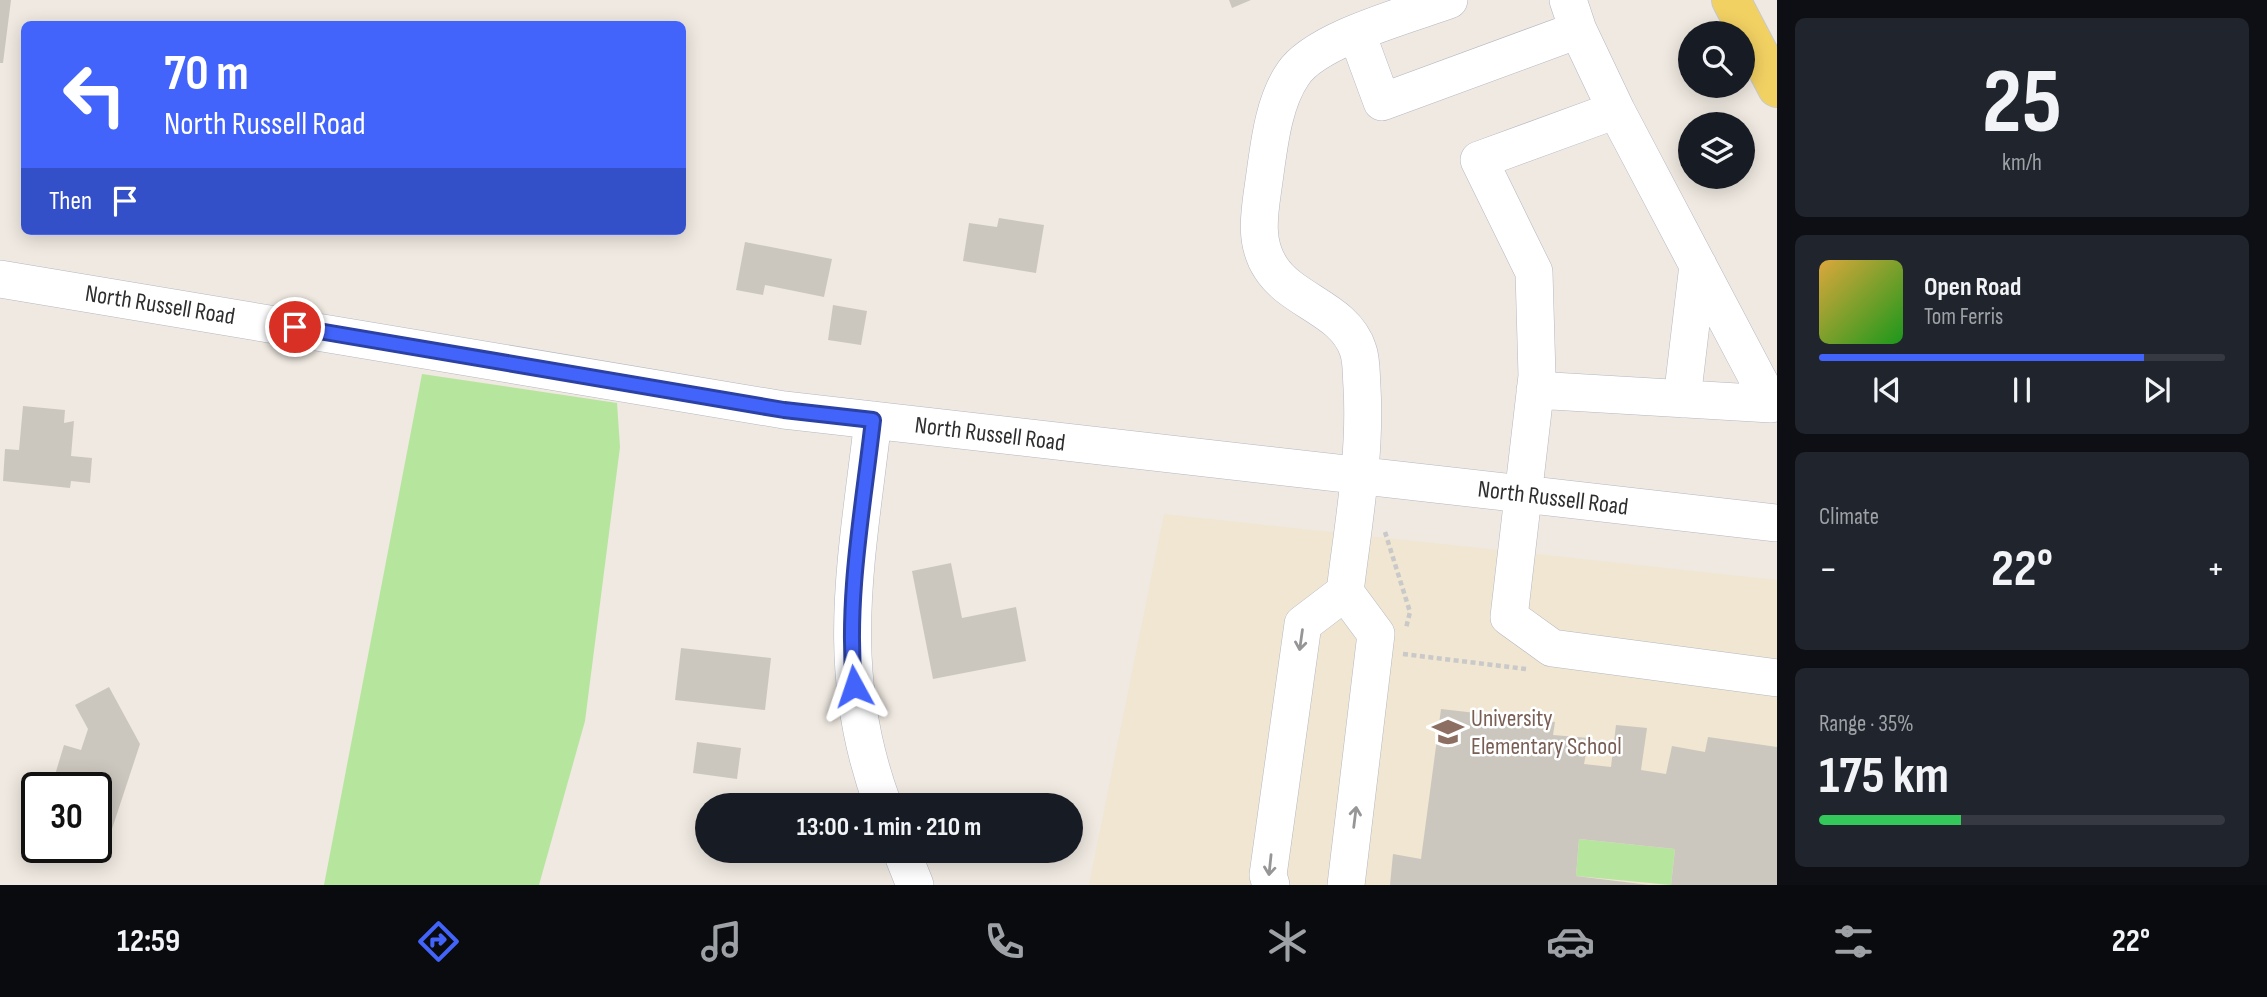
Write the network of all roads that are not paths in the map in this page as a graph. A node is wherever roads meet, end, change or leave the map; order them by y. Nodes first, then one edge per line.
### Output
1 (1449, 0) edge
2 (1731, 0) edge
3 (1573, 15) edge
4 (1357, 34) junction
5 (1777, 88) edge
6 (1616, 110) junction
7 (1698, 265) junction
8 (0, 279) edge
9 (1535, 390) junction
10 (1682, 399) junction
11 (873, 420) junction
12 (1359, 475) junction
13 (1523, 495) junction
14 (1777, 523) edge
15 (1345, 592) junction
16 (1777, 678) edge
17 (880, 793) edge
18 (906, 863) edge
19 (915, 885) edge
20 (1271, 885) edge
21 (1346, 885) edge

1 - 4 street
2 - 5 main road
3 - 4 street
3 - 6 street
4 - 12 street
6 - 7 street
6 - 9 street
7 - 10 street
7 - 10 street
8 - 11 street, North Russell Road
9 - 10 street
9 - 13 street
11 - 12 street, North Russell Road
11 - 17 street
12 - 13 street, North Russell Road
12 - 15 street
13 - 14 street, North Russell Road
13 - 16 street
15 -> 20 street
21 -> 15 street
18 - 19 street

